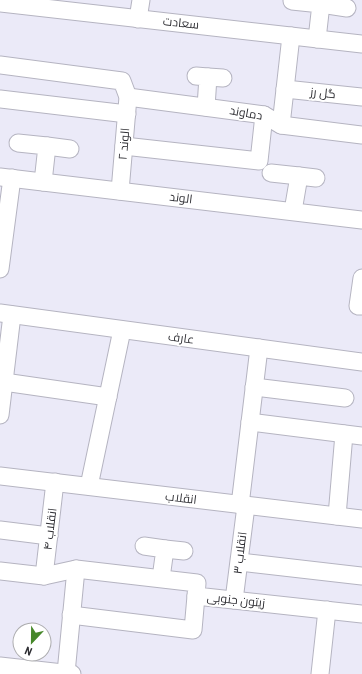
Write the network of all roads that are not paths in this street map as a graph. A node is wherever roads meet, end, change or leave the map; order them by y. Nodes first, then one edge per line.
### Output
1 (140, 0) edge
2 (292, 1) edge
3 (0, 3) edge
4 (321, 4) junction
5 (66, 5) edge
6 (347, 8) dead end
7 (138, 19) junction
8 (291, 36) junction
9 (317, 39) junction
10 (362, 44) edge
11 (0, 65) edge
12 (209, 77) dead end
13 (285, 89) junction
14 (128, 97) junction
15 (362, 97) edge
16 (0, 99) edge
17 (206, 107) junction
18 (127, 114) junction
19 (264, 115) junction
20 (281, 125) junction
21 (362, 135) edge
22 (18, 143) dead end
23 (47, 146) junction
24 (124, 146) junction
25 (70, 149) dead end
26 (271, 173) dead end
27 (299, 176) junction
28 (6, 178) edge
29 (316, 178) dead end
30 (43, 182) junction
31 (120, 191) junction
32 (293, 211) junction
33 (362, 220) edge
34 (0, 269) edge
35 (362, 278) edge
36 (362, 306) edge
37 (6, 314) edge
38 (122, 330) junction
39 (259, 348) junction
40 (362, 362) edge
41 (4, 382) junction
42 (254, 387) junction
43 (108, 397) junction
44 (345, 398) dead end
45 (0, 414) edge
46 (250, 422) junction
47 (344, 434) junction
48 (362, 436) edge
49 (0, 476) edge
50 (55, 482) junction
51 (89, 486) junction
52 (243, 505) junction
53 (336, 516) junction
54 (362, 520) edge
55 (0, 530) edge
56 (49, 536) junction
57 (144, 546) dead end
58 (165, 549) junction
59 (184, 551) dead end
60 (240, 562) junction
61 (76, 569) junction
62 (0, 571) edge
63 (44, 576) junction
64 (362, 576) edge
65 (161, 578) junction
66 (196, 596) junction
67 (234, 600) junction
68 (327, 610) junction
69 (362, 614) edge
70 (71, 615) junction
71 (0, 666) edge
72 (69, 674) edge
73 (320, 674) edge

1 - 7 street
2 - 4 street
3 - 5 street, سعادت
4 - 6 street
4 - 9 street
5 - 7 street, سعادت
7 - 8 street, سعادت
8 - 9 street, سعادت
8 - 13 street
9 - 10 street, سعادت
11 - 14 street
12 - 17 street
13 - 15 street, گل رز
13 - 20 street
14 - 17 street, دماوند
14 - 18 street, الوند ۲
16 - 18 street
17 - 19 street, دماوند
18 - 24 street, الوند ۲
19 - 20 street, دماوند
19 - 24 street
20 - 21 street, دماوند
22 - 23 street
23 - 25 street
23 - 30 street
24 - 31 street, الوند ۲
26 - 27 street
27 - 29 street
27 - 32 street
28 - 30 street, الوند
28 - 34 street
30 - 31 street, الوند
31 - 32 street, الوند
32 - 33 street, الوند
35 - 36 street
37 - 38 street, عارف
37 - 41 street
38 - 39 street, عارف
38 - 43 street
39 - 40 street, عارف
39 - 42 street, انقلاب ۳
41 - 43 street
41 - 45 street
42 - 44 street
42 - 46 street, انقلاب ۳
43 - 51 street
46 - 47 street
46 - 52 street, انقلاب ۳
47 - 48 street
47 - 53 street
49 - 50 street, انقلاب
50 - 51 street, انقلاب
50 - 56 street, انقلاب ۴
51 - 52 street, انقلاب
52 - 53 street, انقلاب
52 - 60 street, انقلاب ۳
53 - 54 street, انقلاب
55 - 56 street
56 - 63 street, انقلاب ۴
57 - 58 street
58 - 59 street
58 - 65 street
60 - 64 street
60 - 67 street, انقلاب ۳
61 - 63 street, زیتون جنوبی
61 - 65 street, زیتون جنوبی
61 - 70 street
62 - 63 street
65 - 66 street, زیتون جنوبی
66 - 67 street, زیتون جنوبی
66 - 70 street
67 - 68 street, زیتون جنوبی
68 - 69 street, زیتون جنوبی
68 - 73 street
70 - 72 street
71 - 72 street

